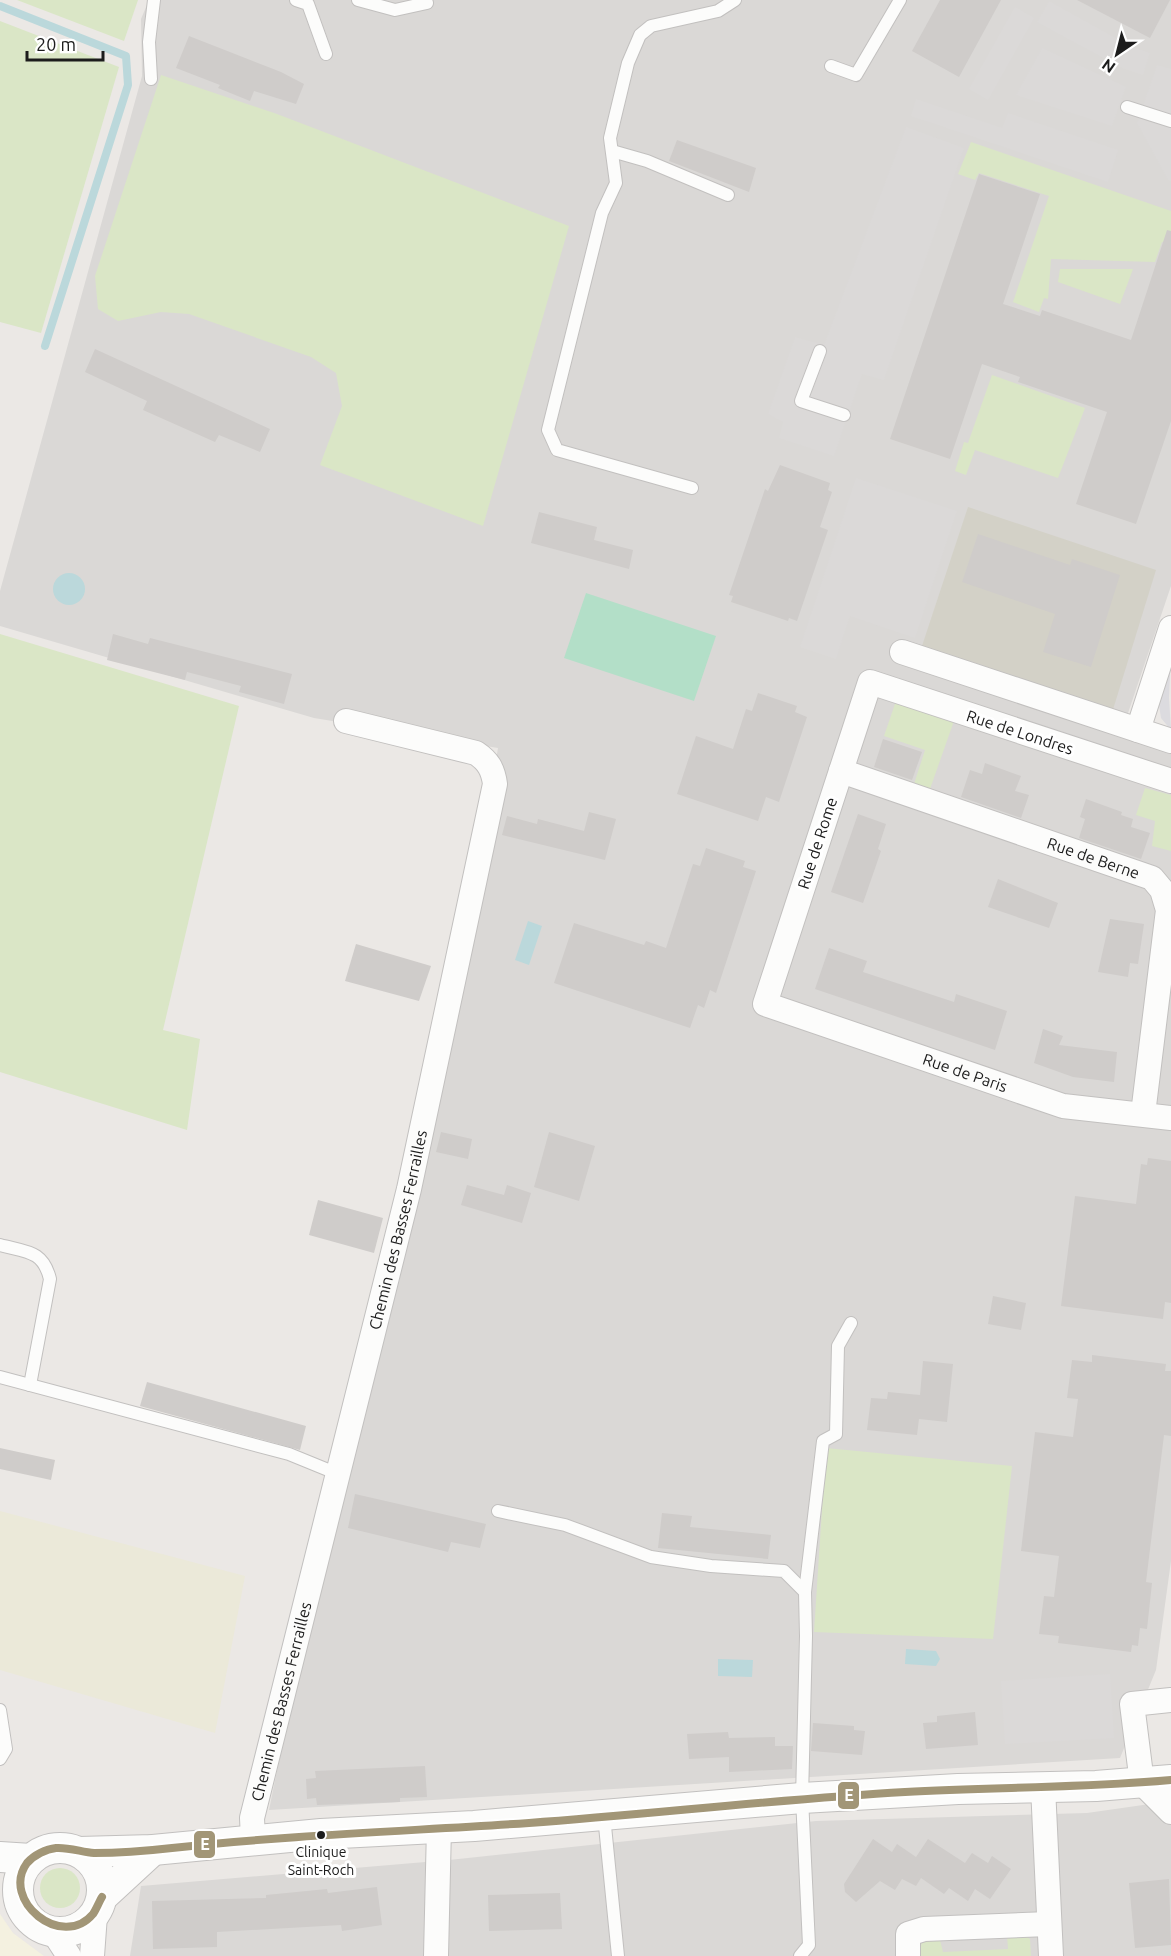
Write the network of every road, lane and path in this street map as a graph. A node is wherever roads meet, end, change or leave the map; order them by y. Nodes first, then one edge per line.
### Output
1 (154, 0) edge
2 (296, 0) edge
3 (358, 0) edge
4 (735, 0) edge
5 (900, 0) edge
6 (427, 3) dead end
7 (326, 54) dead end
8 (831, 66) dead end
9 (151, 79) dead end
10 (1127, 107) dead end
11 (1171, 121) edge
12 (612, 151) junction
13 (728, 195) dead end
14 (820, 351) dead end
15 (844, 415) dead end
16 (692, 488) dead end
17 (1171, 628) edge
18 (902, 651) dead end
19 (870, 682) joint
20 (346, 721) dead end
21 (1138, 730) junction
22 (1171, 741) edge
23 (841, 771) junction
24 (1171, 781) edge
25 (765, 1004) joint
26 (1143, 1114) junction
27 (1171, 1118) edge
28 (0, 1245) edge
29 (851, 1323) dead end
30 (0, 1377) edge
31 (30, 1385) junction
32 (338, 1474) junction
33 (498, 1511) dead end
34 (805, 1592) junction
35 (1171, 1700) edge
36 (0, 1710) edge
37 (0, 1759) edge
38 (1171, 1780) edge
39 (1142, 1783) junction
40 (1043, 1787) junction
41 (802, 1798) junction
42 (1171, 1812) edge
43 (604, 1816) junction
44 (439, 1827) junction
45 (253, 1839) junction
46 (153, 1850) junction
47 (79, 1852) junction
48 (0, 1857) edge
49 (31, 1859) junction
50 (0, 1886) edge
51 (99, 1906) junction
52 (21, 1908) junction
53 (1049, 1924) junction
54 (62, 1944) edge
55 (92, 1956) edge
56 (436, 1956) edge
57 (618, 1956) edge
58 (800, 1956) edge
59 (908, 1956) edge
60 (1051, 1956) edge

1 - 9 lane
2 - 7 lane
3 - 6 lane
4 - 12 lane
5 - 8 lane
10 - 11 lane
12 - 13 lane
12 - 16 lane
14 - 15 lane
17 - 21 street
18 - 21 street
19 - 23 street, Rue de Rome
19 - 24 street, Rue de Londres
20 - 32 street, Chemin des Basses Ferrailles
21 - 22 street
23 - 25 street, Rue de Rome
23 - 26 street, Rue de Berne
25 - 26 street, Rue de Paris
26 - 27 street, Rue de Paris
28 - 31 lane
29 - 34 lane
30 - 31 lane
31 - 32 lane
32 - 45 street, Chemin des Basses Ferrailles
33 - 34 lane
34 - 41 lane
35 - 39 street
36 - 37 lane
38 - 39 street
39 - 40 street
39 - 42 street
40 - 41 street
40 - 53 street
41 - 43 street
41 - 58 lane
43 - 44 street
43 - 57 lane
44 - 45 street
44 - 56 street
45 - 46 street
46 - 47 street
46 - 51 street
47 - 49 street
47 - 51 street
48 - 49 street
49 - 52 street
50 - 52 street
51 - 54 street
51 - 55 street
52 - 54 street
53 - 59 street
53 - 60 street

